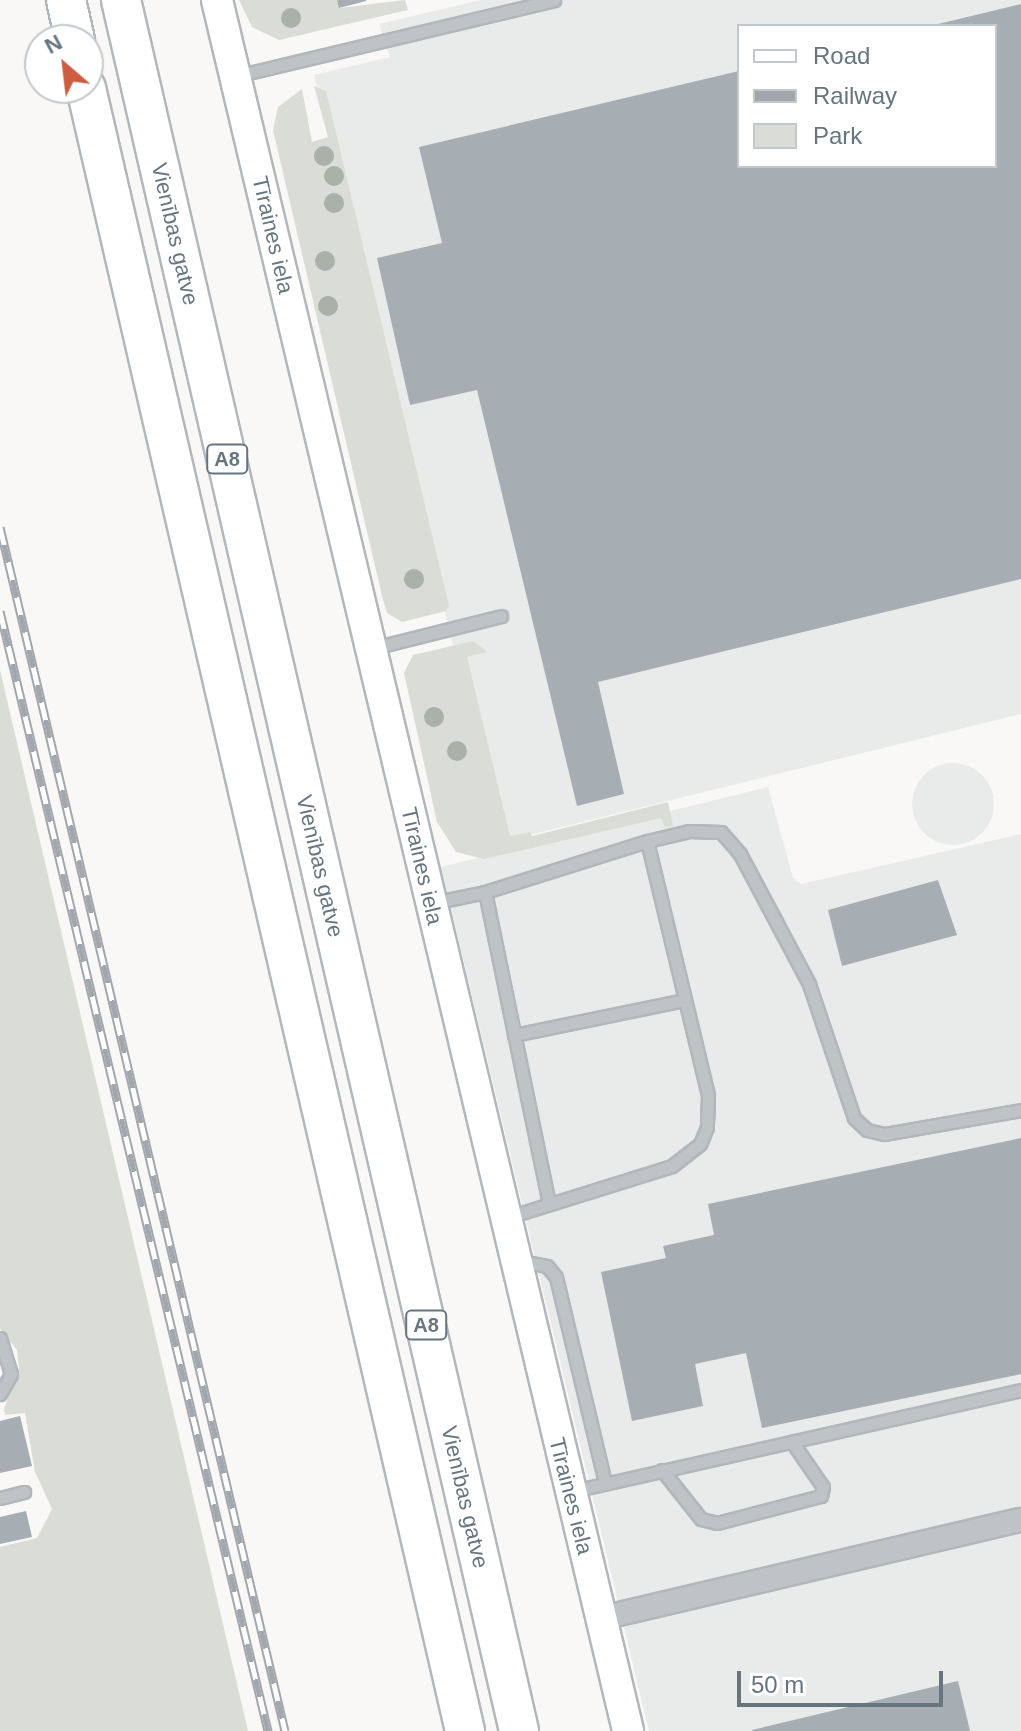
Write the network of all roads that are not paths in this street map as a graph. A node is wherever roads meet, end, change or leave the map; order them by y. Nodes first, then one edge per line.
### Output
1 (66, 0) edge
2 (121, 0) edge
3 (217, 0) edge
4 (554, 0) edge
5 (71, 24) edge
6 (235, 76) junction
7 (90, 104) edge
8 (501, 616) dead end
9 (372, 649) junction
10 (647, 841) junction
11 (485, 892) junction
12 (431, 903) junction
13 (332, 919) junction
14 (280, 930) junction
15 (684, 1000) junction
16 (514, 1035) junction
17 (1021, 1110) edge
18 (549, 1204) junction
19 (506, 1217) junction
20 (516, 1260) junction
21 (0, 1338) edge
22 (1021, 1390) edge
23 (0, 1394) edge
24 (792, 1442) junction
25 (662, 1470) junction
26 (605, 1483) junction
27 (24, 1492) dead end
28 (569, 1492) junction
29 (0, 1498) edge
30 (1021, 1520) edge
31 (602, 1618) junction
32 (465, 1731) edge
33 (519, 1731) edge
34 (628, 1731) edge

1 - 5 highway
2 - 13 highway, Vienības gatve / A8
3 - 6 street, Tīraines iela
4 - 6 lane
6 - 9 street, Tīraines iela
7 - 14 highway, A8
8 - 9 lane
9 - 12 street, Tīraines iela
10 - 11 lane
10 - 15 lane
10 - 17 lane
11 - 12 lane
11 - 16 lane
12 - 19 street, Tīraines iela
13 - 14 highway
13 - 33 highway, Vienības gatve / A8
14 - 32 highway, A8
15 - 16 lane
15 - 18 lane
16 - 18 lane
18 - 19 lane
19 - 20 street, Tīraines iela
20 - 26 lane
20 - 28 street, Tīraines iela
21 - 23 lane
22 - 24 lane
24 - 25 lane
24 - 25 lane
25 - 26 lane
26 - 28 lane
27 - 29 lane
28 - 31 street, Tīraines iela
30 - 31 street
31 - 34 street, Tīraines iela

